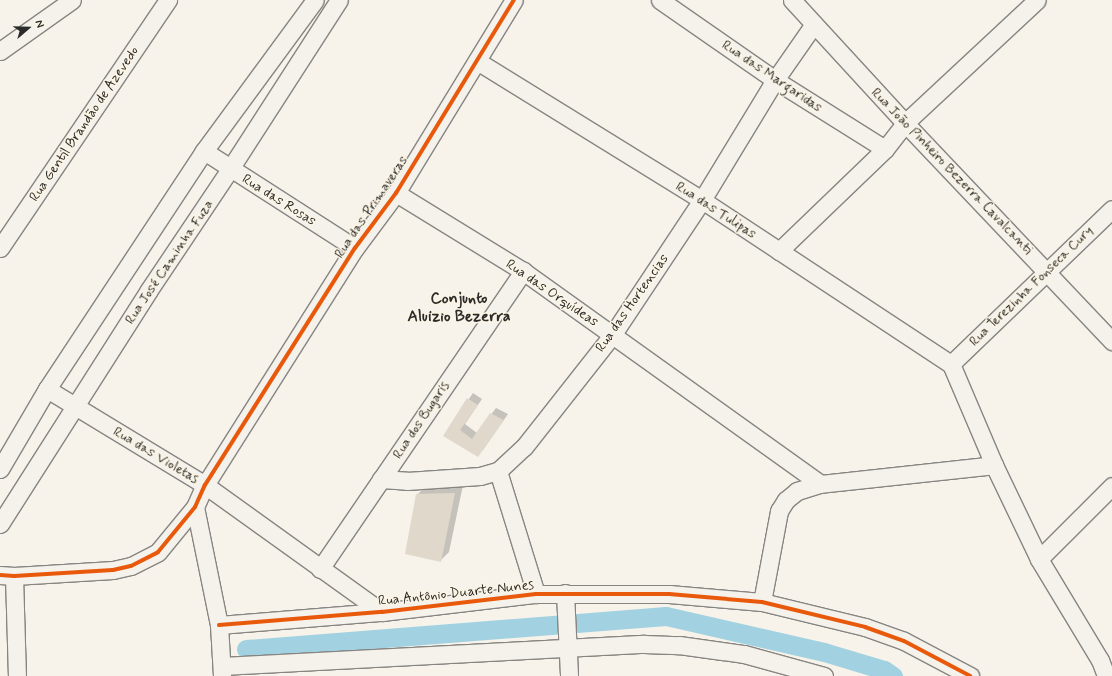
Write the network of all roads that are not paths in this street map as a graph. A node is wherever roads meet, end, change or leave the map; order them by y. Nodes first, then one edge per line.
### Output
1 (72, 0) edge
2 (168, 0) edge
3 (315, 0) edge
4 (339, 0) edge
5 (514, 0) edge
6 (660, 0) edge
7 (792, 0) edge
8 (1037, 0) edge
9 (814, 24) junction
10 (0, 51) edge
11 (477, 61) junction
12 (775, 80) junction
13 (905, 123) junction
14 (885, 149) junction
15 (204, 151) junction
16 (230, 169) junction
17 (396, 193) junction
18 (702, 200) junction
19 (1112, 209) edge
20 (0, 248) edge
21 (355, 248) junction
22 (779, 251) junction
23 (1047, 271) junction
24 (523, 272) junction
25 (613, 334) junction
26 (1112, 341) edge
27 (951, 364) junction
28 (47, 389) junction
29 (75, 405) junction
30 (994, 465) junction
31 (0, 468) edge
32 (498, 471) junction
33 (381, 479) junction
34 (820, 484) junction
35 (205, 485) junction
36 (1112, 486) edge
37 (195, 507) junction
38 (0, 524) edge
39 (1039, 559) junction
40 (320, 569) junction
41 (7, 576) edge
42 (536, 594) junction
43 (566, 601) junction
44 (762, 602) junction
45 (382, 612) junction
46 (219, 625) junction
47 (567, 648) junction
48 (222, 671) edge
49 (17, 676) edge
50 (569, 676) edge
51 (824, 676) edge
52 (970, 676) edge
53 (1106, 676) edge

1 - 10 street
2 - 20 street, Rua Gentil Brandão de Azevedo
3 - 15 street
4 - 16 street, Rua José Caminha Fuza
5 - 11 street, Rua das Primaveras
6 - 12 street, Rua das Margaridas
7 - 9 street, Rua João Pinheiro Bezerra Cavalcanti
8 - 13 street
9 - 12 street, Rua das Hortencias
9 - 13 street, Rua João Pinheiro Bezerra Cavalcanti
11 - 17 street, Rua das Primaveras
11 - 18 street, Rua das Tulipas
12 - 14 street, Rua das Margaridas
12 - 18 street, Rua das Hortencias
13 - 14 street
13 - 23 street, Rua João Pinheiro Bezerra Cavalcanti
14 - 22 street
15 - 16 street, Rua das Rosas
15 - 28 street
16 - 21 street, Rua das Rosas
16 - 29 street, Rua José Caminha Fuza
17 - 21 street, Rua das Primaveras
17 - 24 street, Rua das Orquídeas
18 - 22 street, Rua das Tulipas
18 - 25 street, Rua das Hortencias
19 - 23 street, Rua Terezinha Fonseca Cury
21 - 35 street, Rua das Primaveras
22 - 27 street, Rua das Tulipas
23 - 26 street, Rua João Pinheiro Bezerra Cavalcanti
23 - 27 street, Rua Terezinha Fonseca Cury
24 - 25 street, Rua das Orquídeas
24 - 33 street, Rua dos Bugaris
25 - 32 street, Rua das Hortencias
25 - 34 street, Rua das Orquídeas
27 - 30 street
28 - 29 street, Rua das Violetas
28 - 31 street
29 - 35 street, Rua das Violetas
29 - 38 street, Rua José Caminha Fuza
30 - 34 street
30 - 39 street
32 - 33 street, Rua das Hortencias
32 - 42 street
33 - 40 street, Rua dos Bugaris
34 - 44 street
35 - 37 street, Rua das Primaveras
35 - 40 street, Rua das Violetas
36 - 39 street
37 - 41 street, Rua das Primaveras
37 - 46 street
39 - 53 street
40 - 45 street, Rua das Violetas
41 - 49 street
42 - 43 street, Rua Antônio Duarte Nunes
42 - 45 street, Rua Antônio Duarte Nunes
43 - 44 street, Rua Antônio Duarte Nunes
43 - 47 street
44 - 52 street, Rua Antônio Duarte Nunes
45 - 46 street, Rua Antônio Duarte Nunes
46 - 48 street
47 - 48 street
47 - 50 street
47 - 51 street

